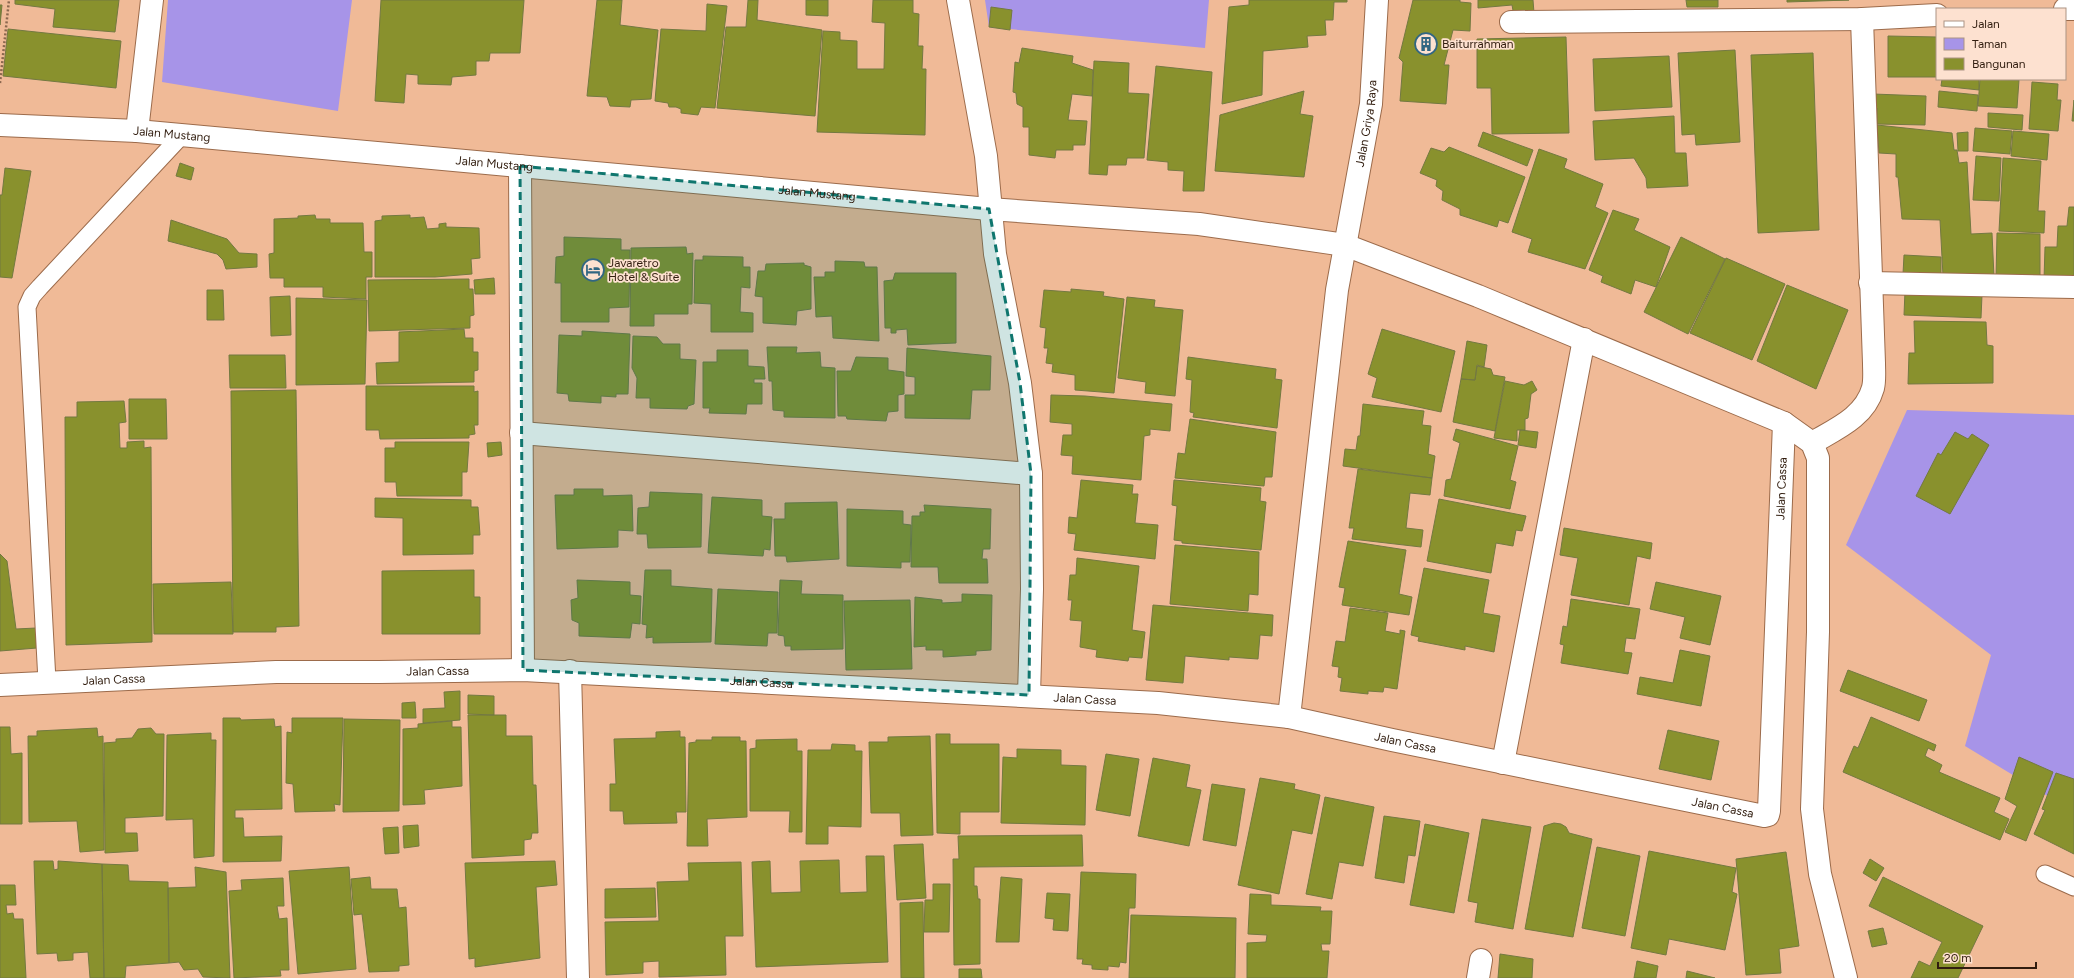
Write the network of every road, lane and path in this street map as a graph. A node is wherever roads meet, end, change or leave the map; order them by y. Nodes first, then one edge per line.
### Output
1 (9, 0) edge
2 (152, 0) edge
3 (958, 0) edge
4 (1377, 0) edge
5 (1936, 15) edge
6 (1862, 19) junction
7 (1511, 22) dead end
8 (0, 83) edge
9 (0, 125) edge
10 (137, 131) junction
11 (182, 135) junction
12 (520, 166) junction
13 (989, 209) junction
14 (1345, 245) junction
15 (1870, 283) junction
16 (2074, 287) edge
17 (1584, 339) junction
18 (1784, 423) junction
19 (521, 433) junction
20 (1812, 443) junction
21 (1031, 474) junction
22 (523, 670) junction
23 (570, 671) junction
24 (47, 681) junction
25 (0, 685) edge
26 (1029, 695) junction
27 (1288, 717) junction
28 (1503, 763) junction
29 (2045, 874) dead end
30 (2074, 887) edge
31 (578, 978) edge
32 (1846, 978) edge

1 - 8 path
2 - 10 street
3 - 13 street
4 - 14 street, Jalan Griya Raya
5 - 6 street
6 - 7 street
6 - 15 street
9 - 10 street, Jalan Mustang
10 - 11 street, Jalan Mustang
11 - 12 street, Jalan Mustang
11 - 24 lane
12 - 13 street, Jalan Mustang
12 - 19 street
13 - 14 street, Jalan Mustang
13 - 21 street
14 - 17 street, Jalan Mustang
14 - 27 street, Jalan Griya Raya
15 - 16 street
15 - 20 street
17 - 18 street, Jalan Mustang
17 - 28 street
18 - 20 street, Jalan Mustang
18 - 28 street, Jalan Cassa
19 - 21 street
19 - 22 street
20 - 32 street
21 - 26 street
22 - 23 street, Jalan Cassa
22 - 24 street, Jalan Cassa
23 - 26 street, Jalan Cassa
23 - 31 street
24 - 25 street, Jalan Cassa
26 - 27 street, Jalan Cassa
27 - 28 street, Jalan Cassa
29 - 30 lane

